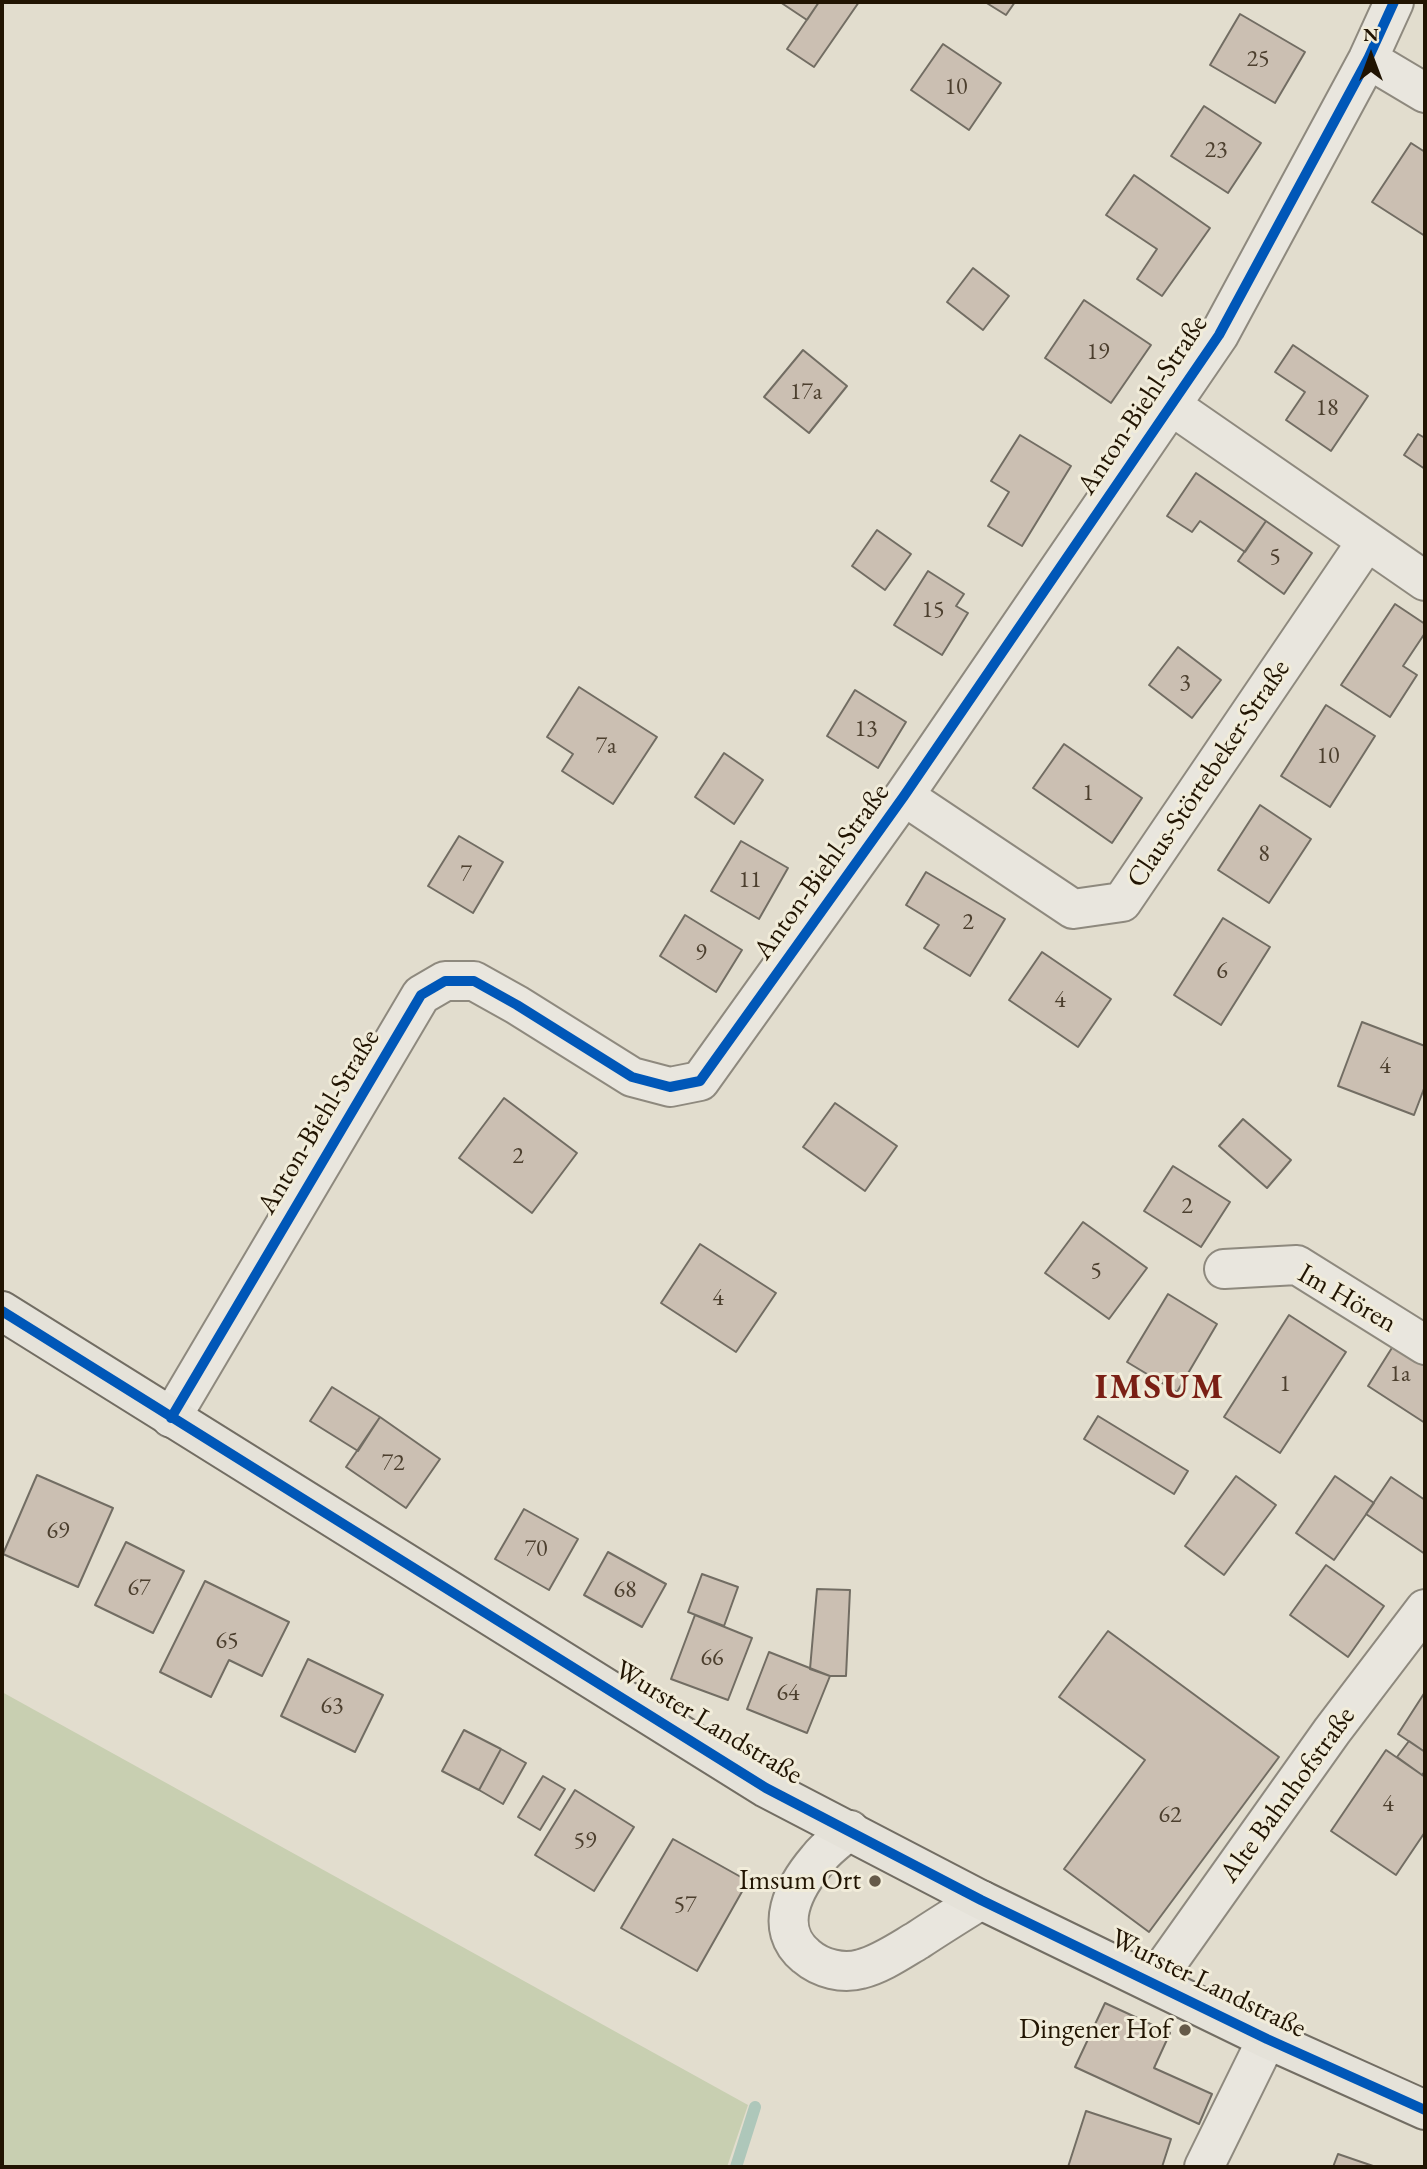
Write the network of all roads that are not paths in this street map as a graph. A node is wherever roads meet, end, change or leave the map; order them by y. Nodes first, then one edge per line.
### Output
1 (1394, 2) edge
2 (1368, 59) junction
3 (1425, 93) edge
4 (1172, 406) junction
5 (1367, 541) junction
6 (1425, 581) edge
7 (904, 796) junction
8 (1224, 1269) dead end
9 (2, 1311) edge
10 (1425, 1345) edge
11 (171, 1418) junction
12 (1425, 1609) edge
13 (850, 1830) junction
14 (981, 1900) junction
15 (1153, 1983) junction
16 (1267, 2039) junction
17 (1425, 2110) edge
18 (1205, 2167) edge

1 - 2 street, Anton-Biehl-Straße
2 - 3 street
2 - 4 street, Anton-Biehl-Straße
4 - 5 street
4 - 7 street, Anton-Biehl-Straße
5 - 6 street
5 - 7 street, Claus-Störtebeker-Straße
7 - 11 street, Anton-Biehl-Straße
8 - 10 street, Im Hören
9 - 11 main road, Wurster Landstraße
11 - 13 main road, Wurster Landstraße
12 - 15 street, Alte Bahnhofstraße
13 - 14 main road, Wurster Landstraße
13 - 14 street
14 - 15 main road, Wurster Landstraße
15 - 16 main road, Wurster Landstraße
16 - 17 main road, Wurster Landstraße
16 - 18 street

